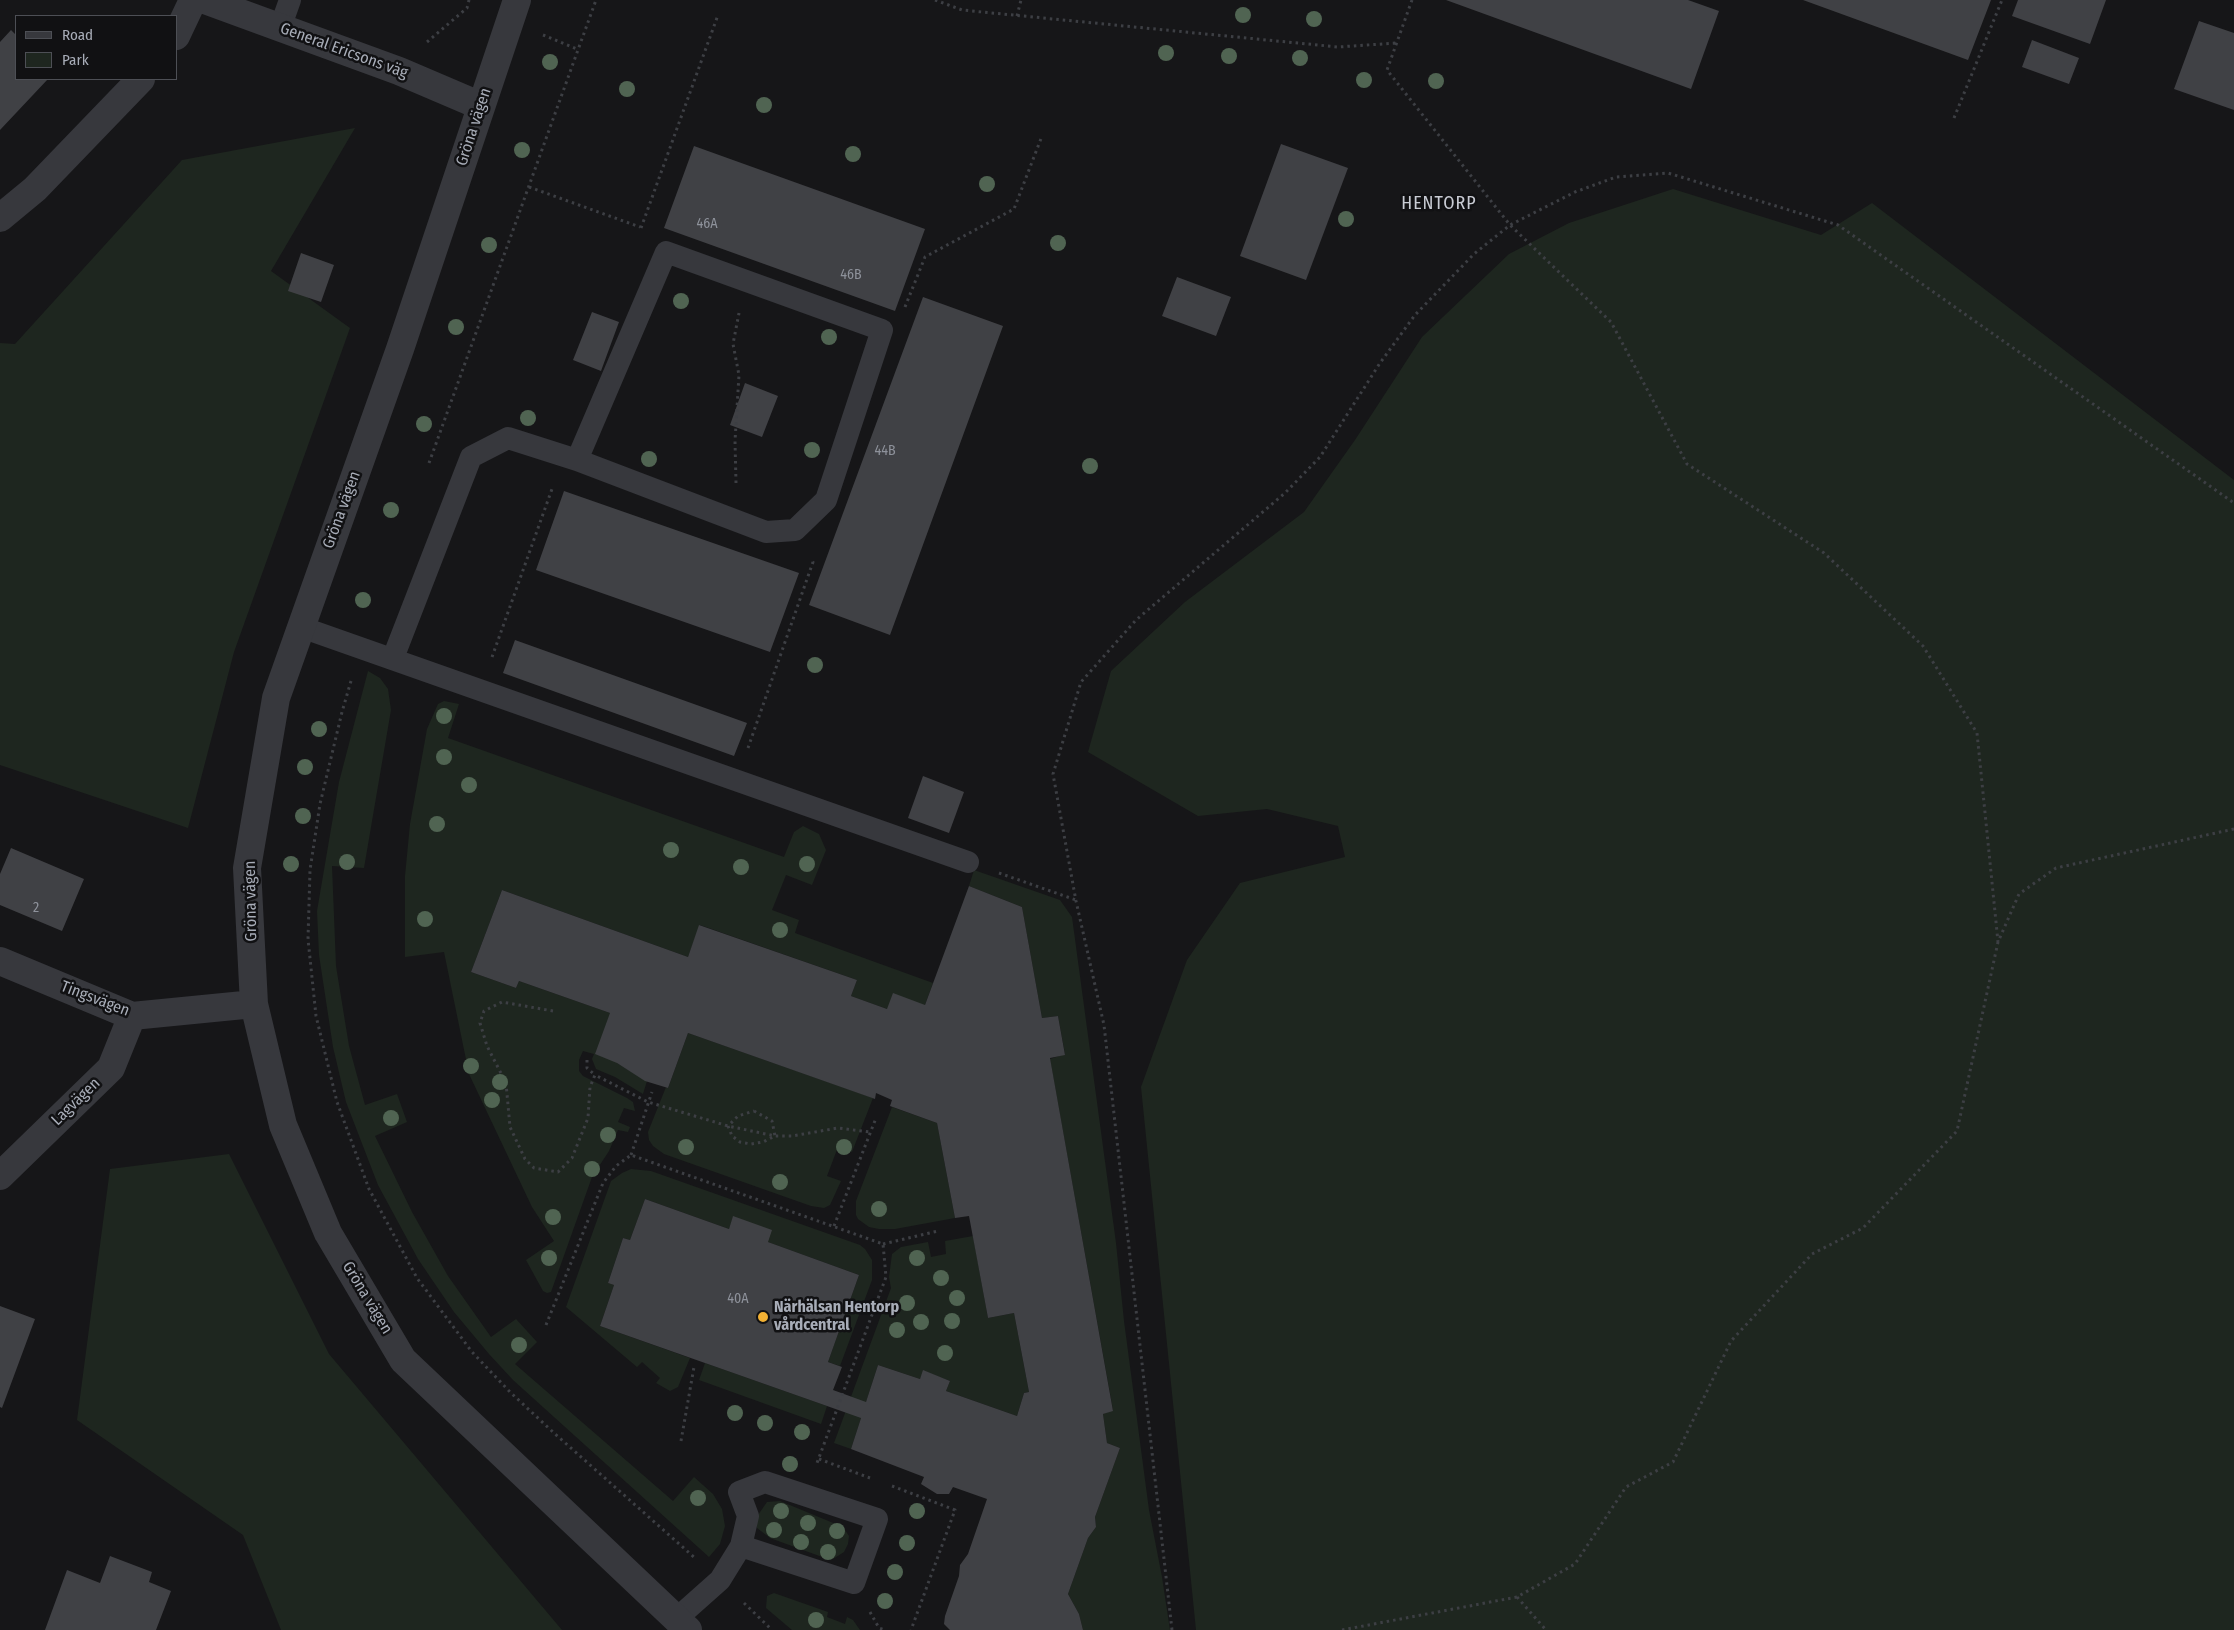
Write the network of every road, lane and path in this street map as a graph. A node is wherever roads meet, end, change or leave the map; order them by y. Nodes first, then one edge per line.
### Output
1 (193, 0) edge
2 (205, 0) edge
3 (290, 0) edge
4 (469, 0) edge
5 (517, 0) edge
6 (596, 0) edge
7 (935, 0) edge
8 (1022, 0) edge
9 (1412, 0) edge
10 (2002, 0) edge
11 (718, 15) dead end
12 (1017, 16) junction
13 (280, 28) junction
14 (178, 32) edge
15 (538, 34) dead end
16 (426, 43) dead end
17 (1397, 43) junction
18 (577, 49) junction
19 (140, 80) edge
20 (481, 106) junction
21 (1954, 118) dead end
22 (1042, 136) dead end
23 (529, 187) junction
24 (0, 218) edge
25 (1510, 225) junction
26 (640, 227) junction
27 (666, 252) junction
28 (749, 282) junction
29 (882, 330) junction
30 (571, 457) junction
31 (427, 467) dead end
32 (2234, 503) edge
33 (731, 519) junction
34 (795, 530) junction
35 (300, 627) junction
36 (362, 647) junction
37 (393, 658) junction
38 (480, 689) junction
39 (736, 780) junction
40 (2234, 829) edge
41 (968, 862) joint
42 (1076, 900) junction
43 (1998, 942) junction
44 (0, 961) edge
45 (254, 1004) junction
46 (553, 1011) dead end
47 (132, 1016) junction
48 (587, 1060) dead end
49 (595, 1075) junction
50 (652, 1092) dead end
51 (648, 1102) junction
52 (876, 1118) dead end
53 (728, 1126) junction
54 (870, 1132) junction
55 (775, 1136) junction
56 (631, 1156) junction
57 (0, 1176) edge
58 (834, 1226) junction
59 (938, 1231) dead end
60 (883, 1244) junction
61 (546, 1325) dead end
62 (694, 1367) dead end
63 (681, 1441) dead end
64 (806, 1495) junction
65 (741, 1546) junction
66 (720, 1580) junction
67 (1518, 1596) junction
68 (677, 1627) edge
69 (772, 1630) edge
70 (1172, 1630) edge
71 (1342, 1630) edge
72 (1546, 1630) edge

1 - 14 street
2 - 13 street, General Ericsons väg
3 - 13 lane
4 - 16 path
5 - 20 street, Gröna vägen
6 - 18 path
7 - 12 path
8 - 12 path
9 - 17 path
10 - 21 path
11 - 26 path
12 - 17 path
13 - 20 street, General Ericsons väg
15 - 18 path
17 - 25 path
18 - 23 path
19 - 24 street
20 - 35 street, Gröna vägen
22 - 29 path
23 - 26 path
23 - 31 path
25 - 32 path
25 - 42 path
25 - 43 path
26 - 27 path
27 - 28 lane
27 - 30 lane
28 - 29 lane
28 - 33 path
29 - 34 lane
30 - 33 lane
30 - 37 lane
30 - 38 path
33 - 34 lane
34 - 39 path
35 - 36 lane
35 - 45 street, Gröna vägen
36 - 37 lane
36 - 66 path
37 - 38 lane
38 - 39 lane
39 - 41 lane
40 - 43 path
41 - 42 path
42 - 70 path
43 - 67 path
44 - 47 street, Tingsvägen
45 - 47 street, Tingsvägen
45 - 68 street, Gröna vägen
46 - 49 path
47 - 57 street, Lagvägen
48 - 49 path
49 - 51 path
50 - 51 path
51 - 53 path
51 - 56 path
52 - 54 path
53 - 55 path
53 - 55 path
53 - 55 path
54 - 55 path
54 - 58 path
56 - 58 path
56 - 61 path
58 - 60 path
59 - 60 path
60 - 64 path
62 - 63 path
64 - 65 lane
64 - 65 lane
65 - 66 lane
66 - 68 lane
66 - 69 path
67 - 71 path
67 - 72 path

